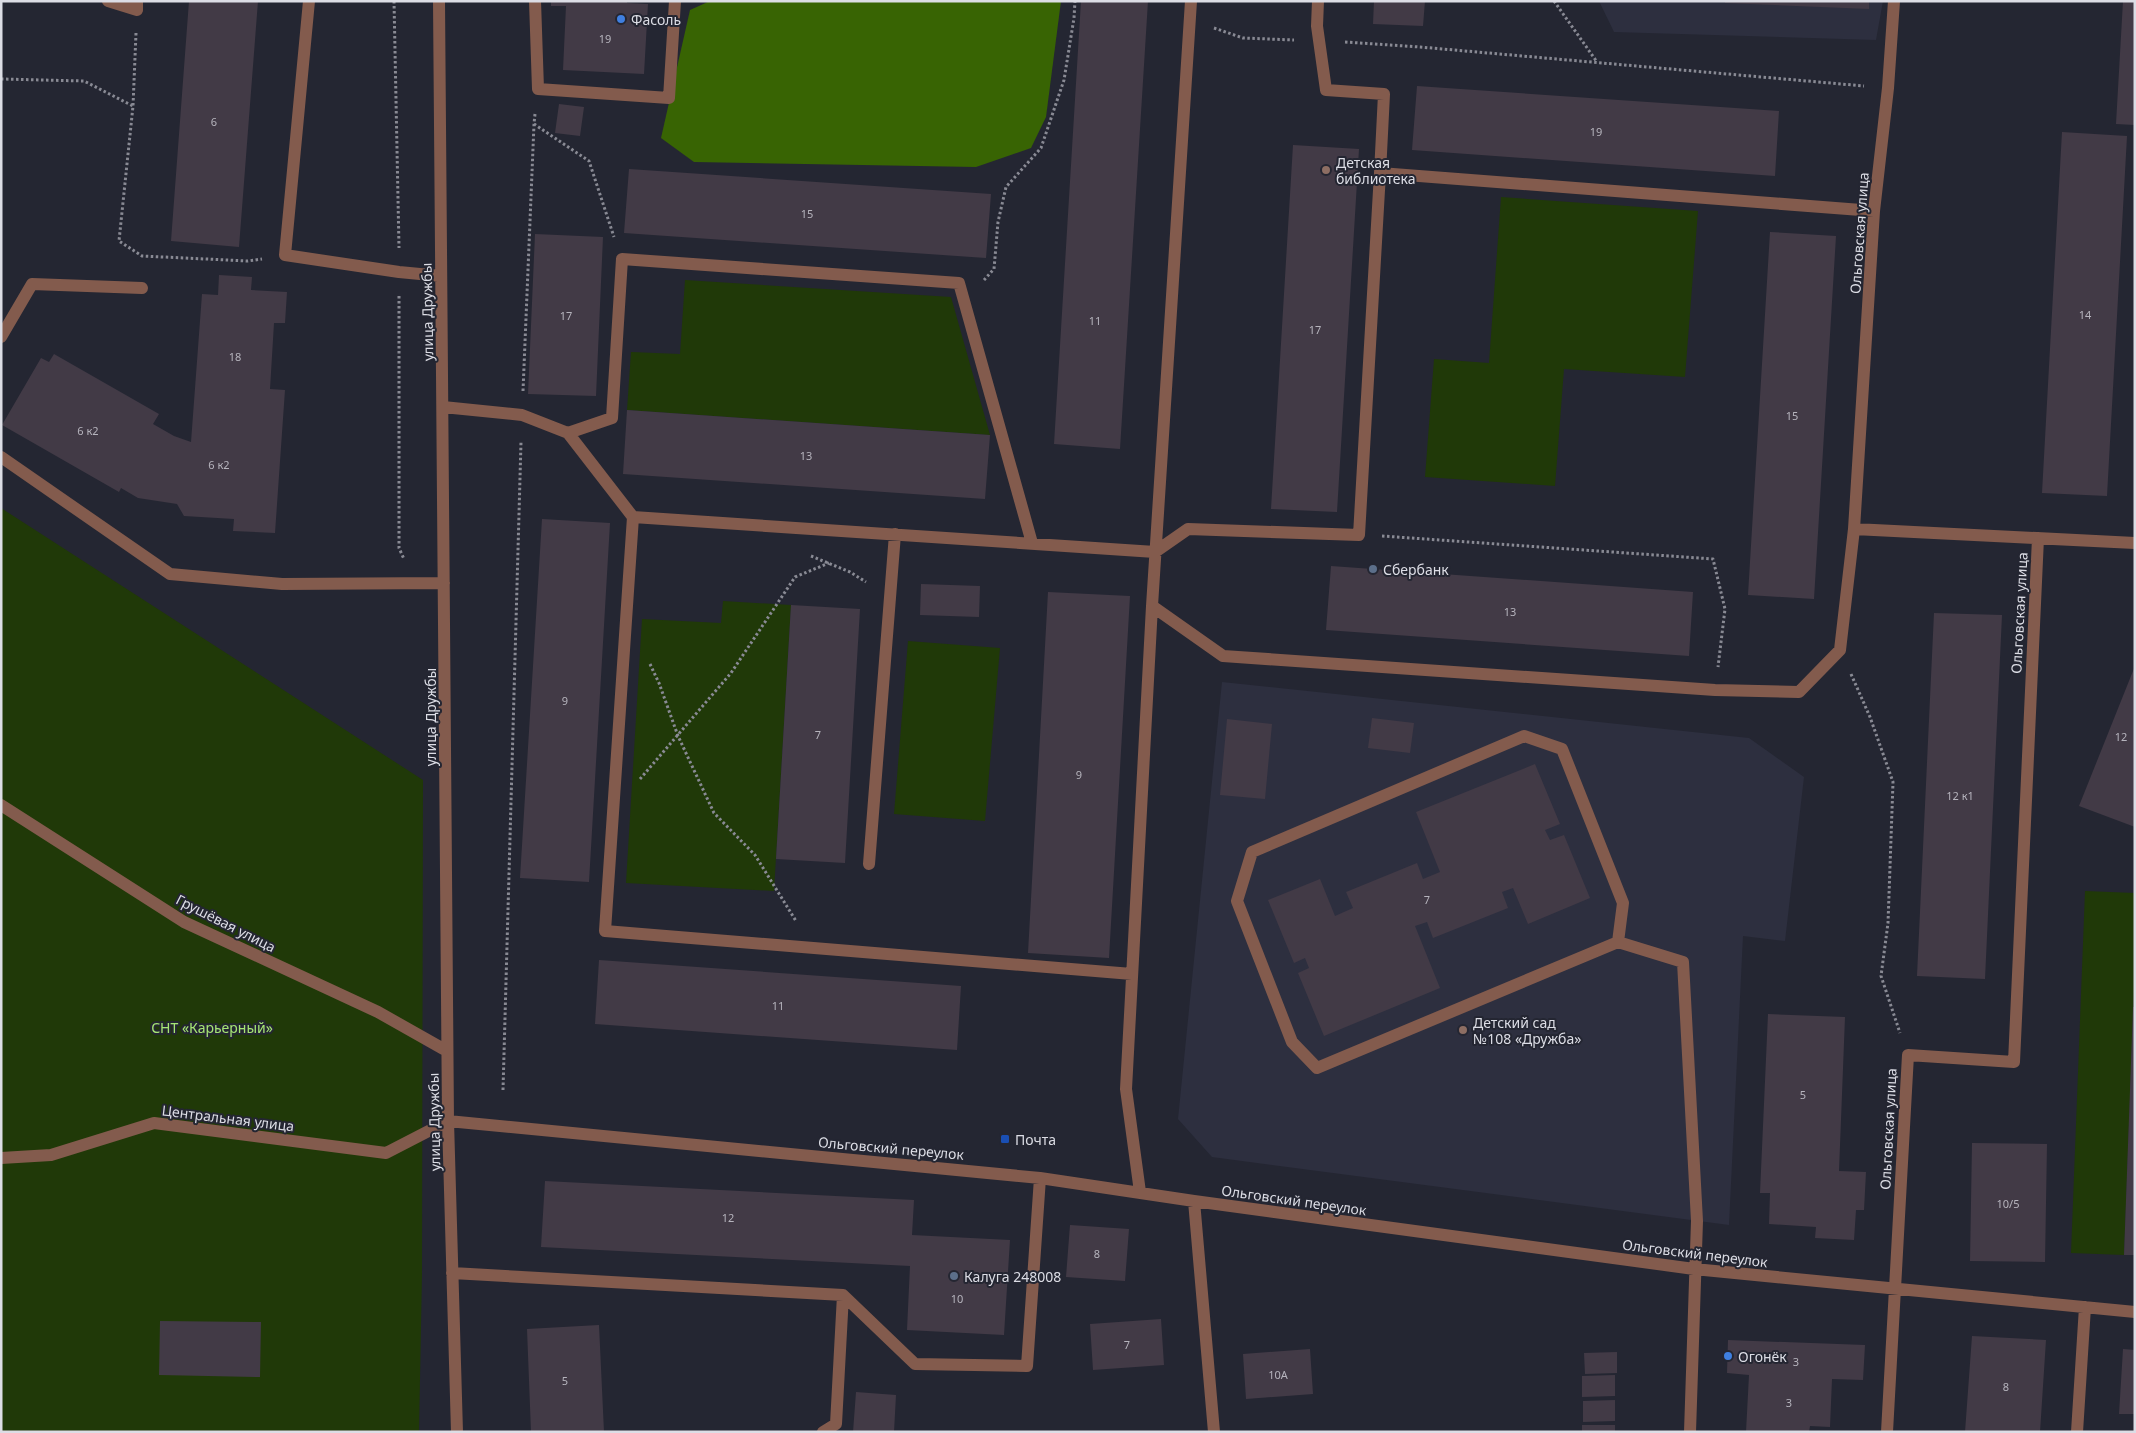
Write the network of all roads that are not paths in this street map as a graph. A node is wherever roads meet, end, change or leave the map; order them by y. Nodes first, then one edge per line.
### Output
1 (108, 1) edge
2 (309, 1) edge
3 (439, 1) edge
4 (535, 1) edge
5 (675, 1) edge
6 (1190, 1) edge
7 (1318, 1) edge
8 (1894, 1) edge
9 (137, 6) edge
10 (1380, 173) junction
11 (1874, 211) junction
12 (441, 276) junction
13 (142, 288) dead end
14 (1, 337) edge
15 (443, 407) junction
16 (568, 433) junction
17 (1, 457) edge
18 (633, 517) junction
19 (1854, 529) junction
20 (895, 534) junction
21 (2038, 538) junction
22 (1032, 543) junction
23 (2135, 544) edge
24 (1155, 552) junction
25 (444, 583) junction
26 (1152, 606) junction
27 (1, 805) edge
28 (869, 864) dead end
29 (1618, 942) junction
30 (1132, 974) junction
31 (448, 1051) junction
32 (448, 1121) junction
33 (1, 1158) edge
34 (1040, 1178) junction
35 (1140, 1192) junction
36 (1194, 1201) junction
37 (1694, 1269) junction
38 (452, 1273) junction
39 (1894, 1288) junction
40 (843, 1295) junction
41 (2085, 1307) junction
42 (2135, 1312) edge
43 (457, 1432) edge
44 (823, 1432) edge
45 (1214, 1432) edge
46 (1690, 1432) edge
47 (1887, 1432) edge
48 (2077, 1432) edge

1 - 9 street
2 - 12 street
3 - 12 street, улица Дружбы
4 - 5 street
6 - 24 street
7 - 10 street
8 - 11 street, Ольговская улица
10 - 11 street
10 - 24 street
11 - 19 street, Ольговская улица
12 - 15 street, улица Дружбы
13 - 14 street
15 - 16 street
15 - 25 street, улица Дружбы
16 - 18 street
16 - 22 street
17 - 25 street
18 - 20 street
18 - 30 street
19 - 21 street, Ольговская улица
19 - 26 street
20 - 22 street
20 - 28 street
21 - 23 street
21 - 39 street, Ольговская улица
22 - 24 street
24 - 26 street
25 - 31 street, улица Дружбы
26 - 30 street
27 - 31 street, Грушёвая улица
29 - 29 street
29 - 37 street
30 - 35 street
31 - 32 street, улица Дружбы
32 - 33 street, Центральная улица
32 - 34 street, Ольговский переулок
32 - 38 street, улица Дружбы
34 - 35 street, Ольговский переулок
34 - 40 street
35 - 36 street, Ольговский переулок
36 - 37 street, Ольговский переулок
36 - 45 street
37 - 39 street, Ольговский переулок
37 - 46 street
38 - 40 street
38 - 43 street, улица Дружбы
39 - 41 street, Ольговский переулок
39 - 47 street, Ольговская улица
40 - 44 street
41 - 42 street, Ольговский переулок
41 - 48 street

